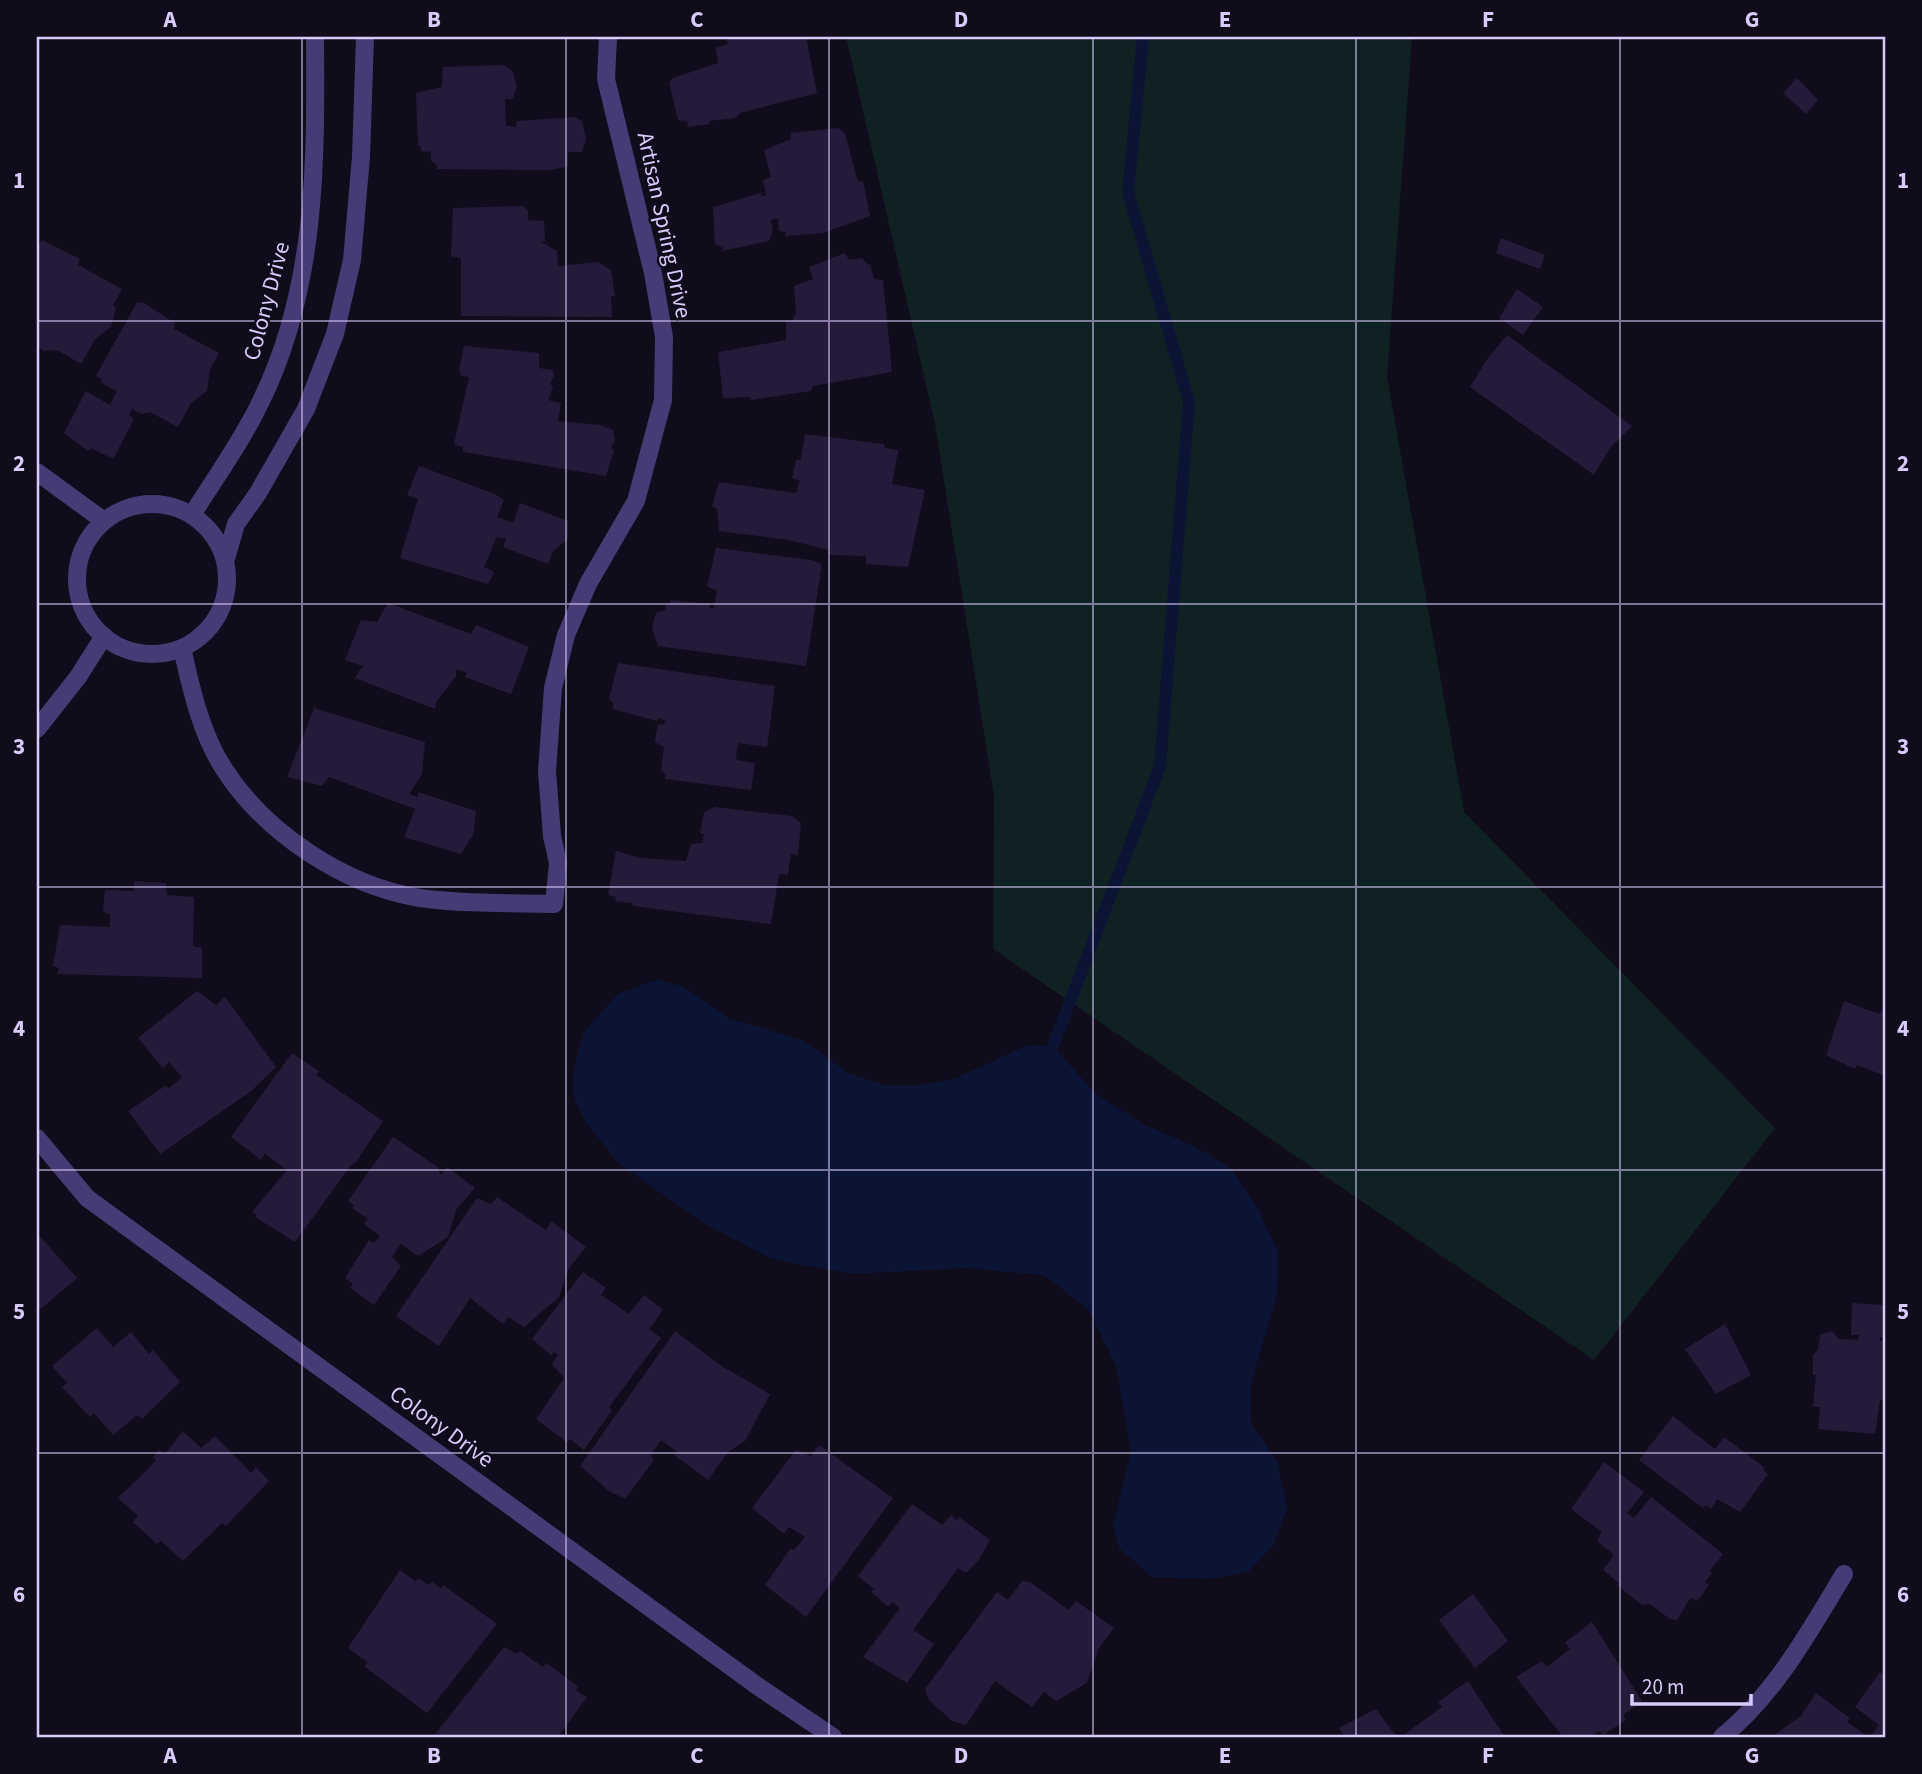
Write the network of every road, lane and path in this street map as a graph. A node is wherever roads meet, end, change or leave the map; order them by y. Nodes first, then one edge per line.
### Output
1 (315, 37) edge
2 (365, 37) edge
3 (608, 37) edge
4 (37, 472) edge
5 (192, 515) junction
6 (104, 521) junction
7 (225, 562) junction
8 (104, 636) junction
9 (183, 648) junction
10 (37, 730) edge
11 (37, 1138) edge
12 (1844, 1574) dead end
13 (833, 1737) edge
14 (1722, 1737) edge

1 - 5 street, Colony Drive
2 - 7 street
3 - 9 street, Artisan Spring Drive
4 - 6 street
5 - 6 street
5 - 7 street
6 - 8 street
7 - 9 street
8 - 9 street
8 - 10 street
11 - 13 street, Colony Drive
12 - 14 street

